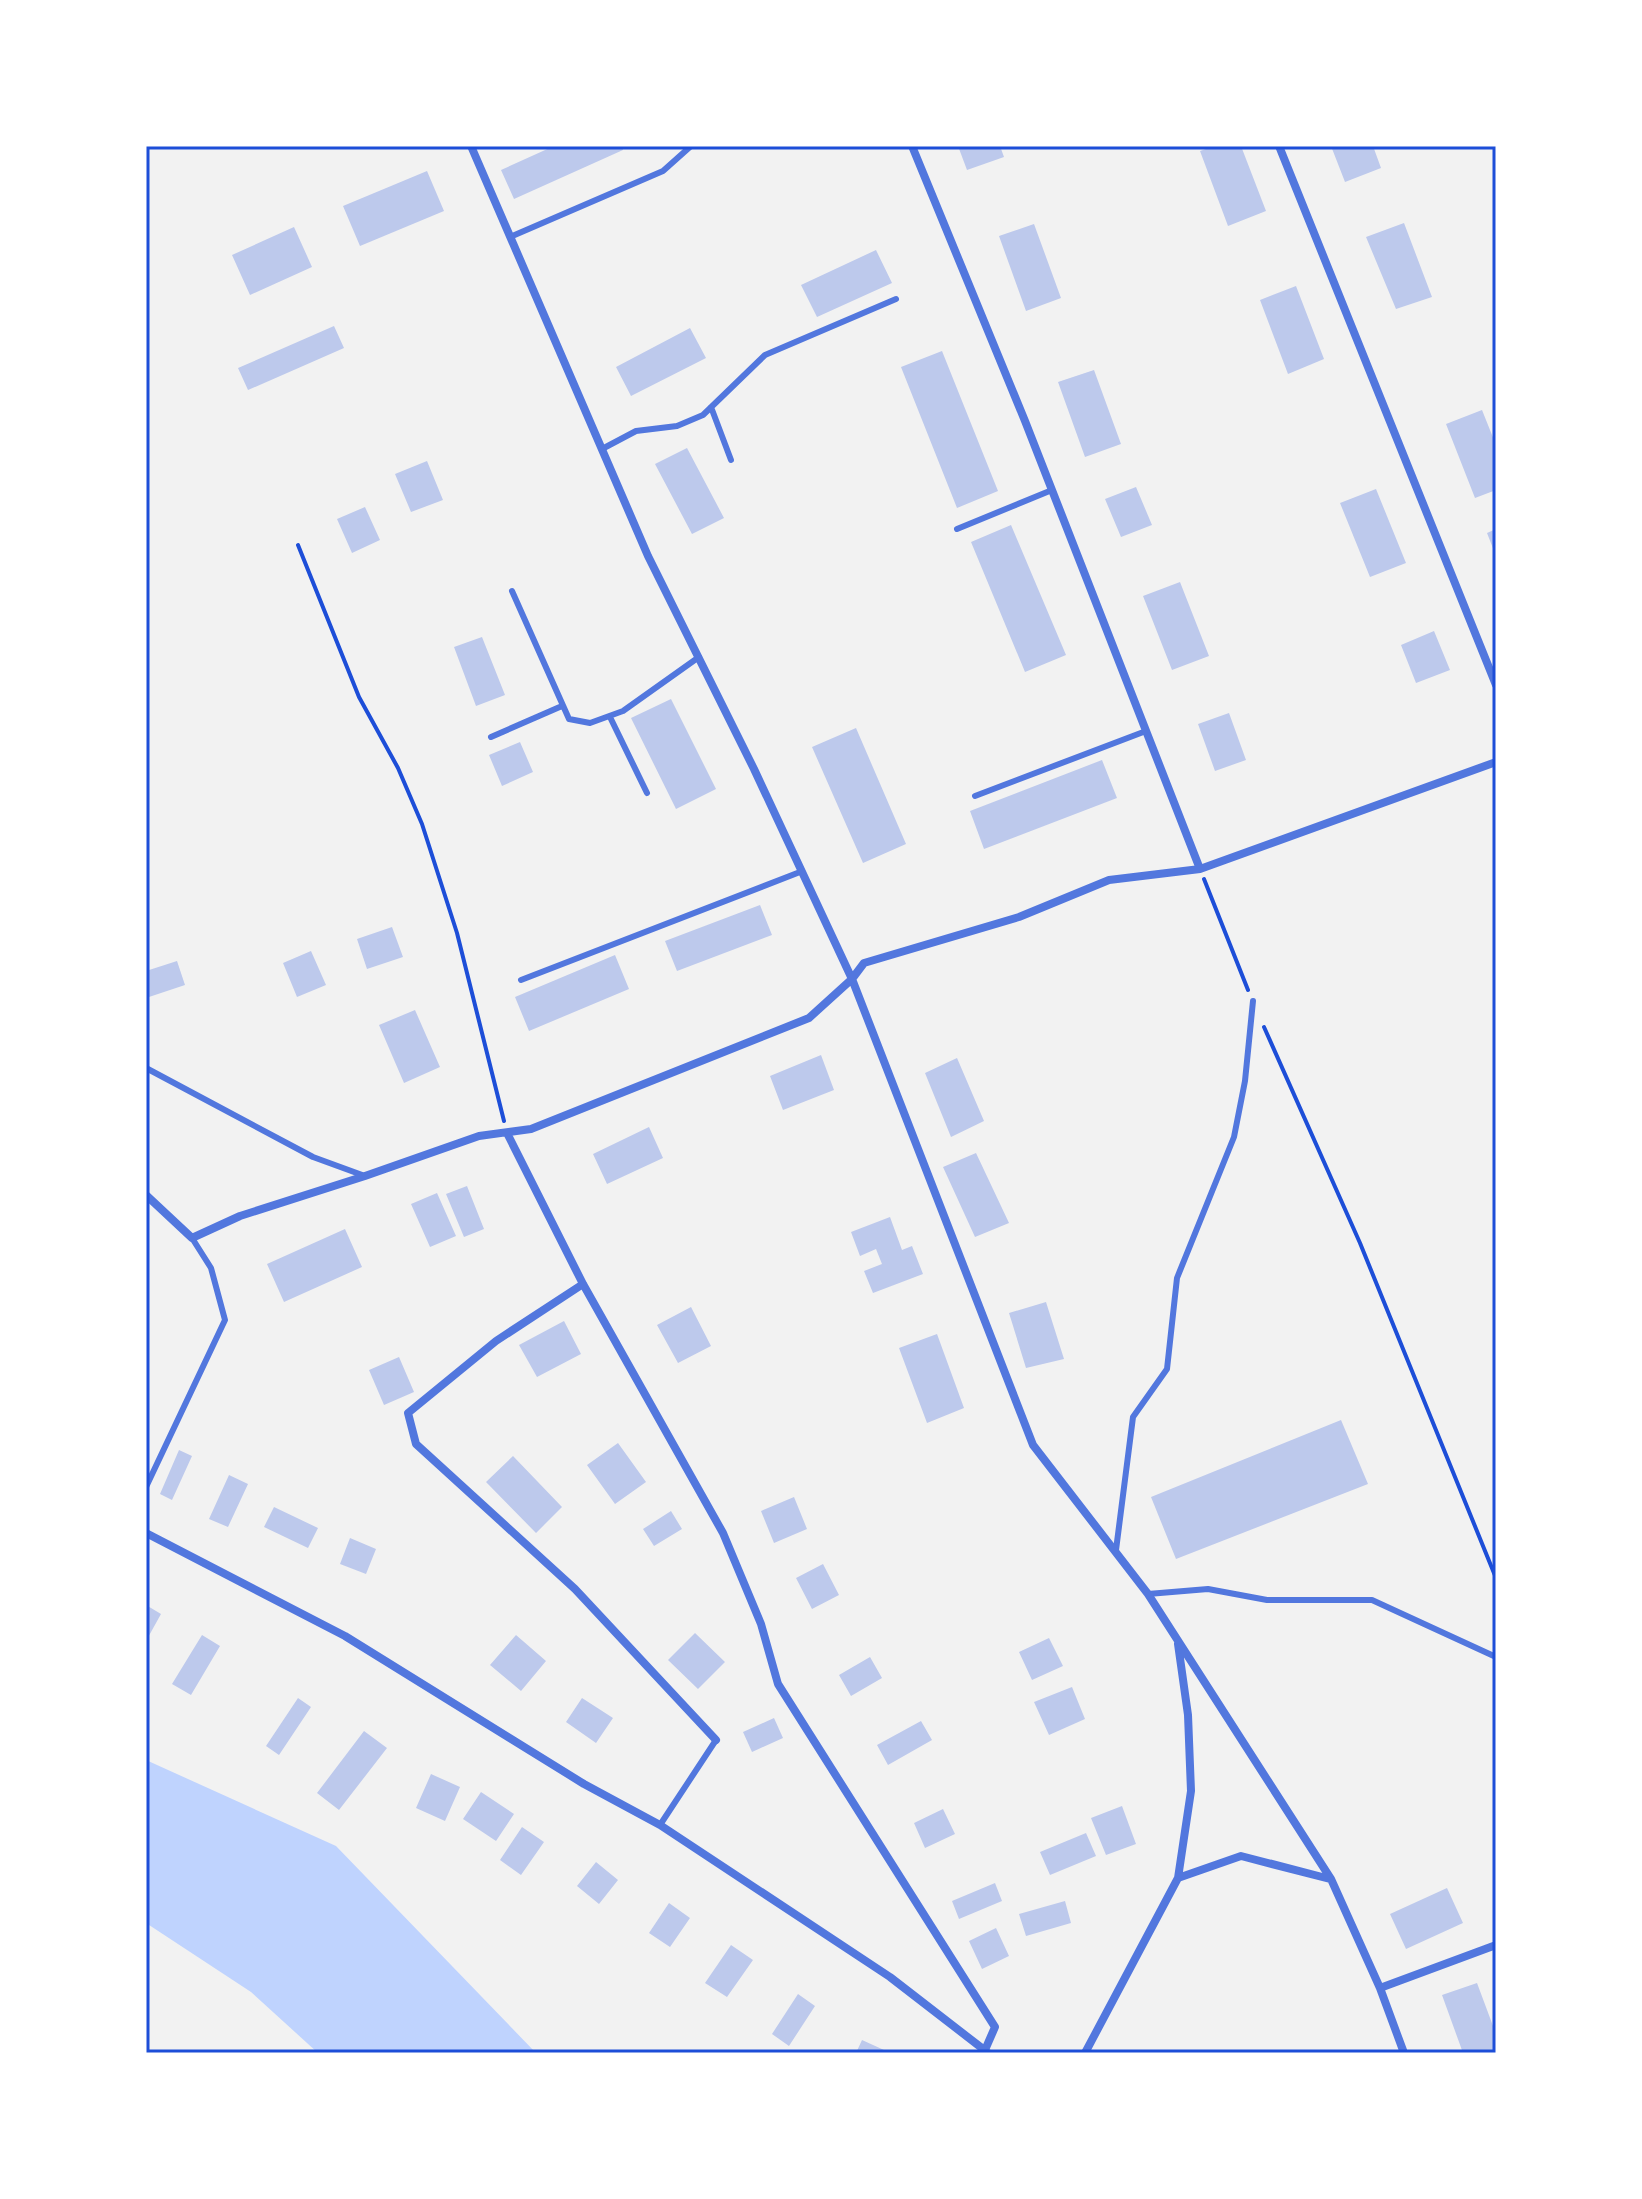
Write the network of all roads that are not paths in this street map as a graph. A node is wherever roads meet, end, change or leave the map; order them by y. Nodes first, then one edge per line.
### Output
1 (471, 146) edge
2 (691, 146) edge
3 (912, 146) edge
4 (1279, 146) edge
5 (510, 237) junction
6 (896, 299) dead end
7 (711, 407) junction
8 (602, 449) junction
9 (731, 460) dead end
10 (1052, 490) junction
11 (957, 529) dead end
12 (512, 591) dead end
13 (699, 657) junction
14 (1496, 685) edge
15 (562, 706) junction
16 (610, 717) junction
17 (1146, 731) junction
18 (491, 737) dead end
19 (1496, 762) edge
20 (647, 793) dead end
21 (975, 796) dead end
22 (1200, 869) junction
23 (800, 872) junction
24 (852, 979) junction
25 (521, 980) dead end
26 (1253, 1001) road end
27 (146, 1068) edge
28 (507, 1133) junction
29 (365, 1176) junction
30 (146, 1195) edge
31 (192, 1238) junction
32 (583, 1284) junction
33 (146, 1487) edge
34 (146, 1533) edge
35 (1116, 1550) junction
36 (1148, 1594) junction
37 (1177, 1639) junction
38 (1496, 1657) edge
39 (716, 1740) joint
40 (660, 1825) junction
41 (1178, 1878) junction
42 (1331, 1879) junction
43 (1496, 1945) edge
44 (1380, 1988) junction
45 (987, 2052) edge
46 (1085, 2053) edge
47 (1404, 2053) edge

1 - 5 street
2 - 5 lane
3 - 10 street
4 - 14 street
5 - 8 street
6 - 7 lane
7 - 8 lane
7 - 9 lane
8 - 13 street
10 - 11 lane
10 - 17 street
12 - 15 lane
13 - 16 lane
13 - 23 street
15 - 16 lane
15 - 18 lane
16 - 20 lane
17 - 21 lane
17 - 22 street
19 - 22 street
22 - 24 street
23 - 24 street
23 - 25 lane
24 - 28 street
24 - 35 street
26 - 35 lane
27 - 29 lane
28 - 29 street
28 - 32 street
29 - 31 street
30 - 31 street
31 - 33 lane
32 - 39 street
32 - 45 street
34 - 40 street
35 - 36 street
36 - 37 street
36 - 38 lane
37 - 41 street
37 - 42 street
39 - 40 lane
40 - 45 street
41 - 42 street
41 - 46 street
42 - 44 street
43 - 44 street
44 - 47 street

